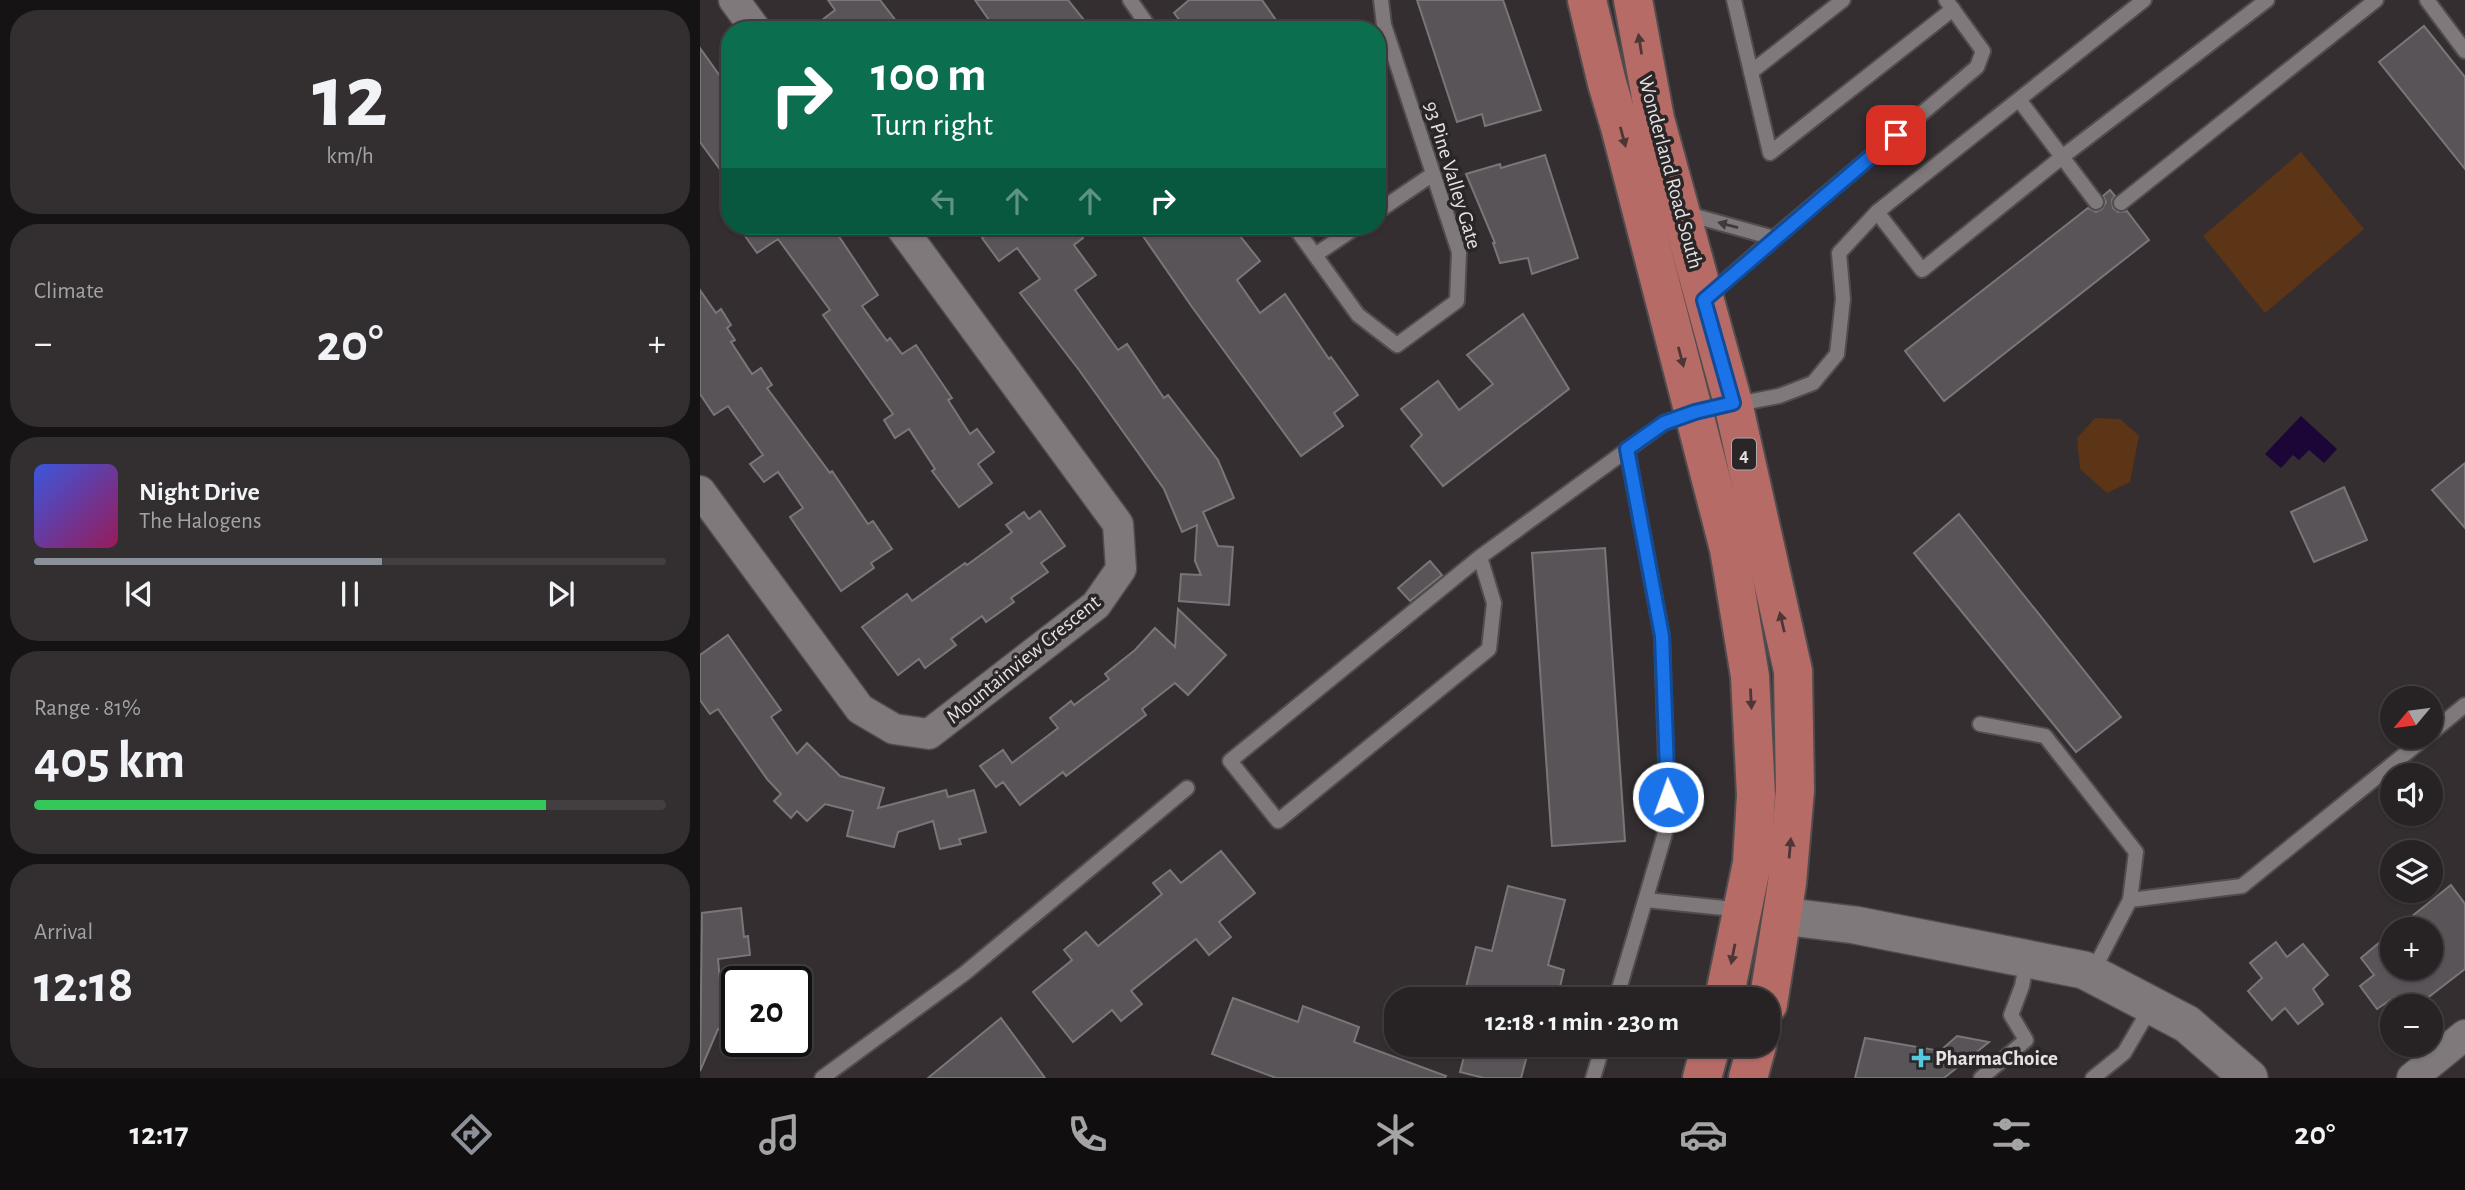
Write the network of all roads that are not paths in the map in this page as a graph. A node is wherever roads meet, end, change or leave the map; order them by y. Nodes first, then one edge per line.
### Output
1 (734, 0) edge
2 (1129, 0) edge
3 (1381, 0) edge
4 (1587, 0) edge
5 (1633, 0) edge
6 (1734, 0) edge
7 (1843, 0) edge
8 (2144, 0) edge
9 (2267, 0) edge
10 (2376, 0) edge
11 (2427, 0) edge
12 (1950, 5) edge
13 (749, 21) edge
14 (1144, 21) edge
15 (1384, 21) edge
16 (1386, 31) edge
17 (2465, 51) edge
18 (1751, 72) junction
19 (2020, 101) junction
20 (2062, 157) junction
21 (1433, 174) junction
22 (2096, 202) dead end
23 (2121, 203) dead end
24 (1386, 206) edge
25 (1680, 212) junction
26 (1877, 212) junction
27 (907, 235) edge
28 (1301, 235) edge
29 (1345, 235) edge
30 (1774, 238) junction
31 (1315, 255) junction
32 (1704, 300) junction
33 (1733, 403) junction
34 (1695, 412) junction
35 (1627, 449) junction
36 (700, 491) edge
37 (1480, 557) junction
38 (2465, 705) edge
39 (2443, 723) edge
40 (1980, 724) dead end
41 (2411, 749) edge
42 (1187, 788) dead end
43 (1646, 900) junction
44 (2130, 900) junction
45 (1762, 913) junction
46 (2028, 958) junction
47 (2091, 974) junction
48 (1620, 987) edge
49 (1729, 987) edge
50 (1767, 987) edge
51 (2152, 1006) junction
52 (2465, 1035) edge
53 (1599, 1057) edge
54 (1708, 1057) edge
55 (1754, 1057) edge
56 (822, 1078) edge
57 (1593, 1078) edge
58 (1702, 1078) edge
59 (1748, 1078) edge
60 (1981, 1078) edge
61 (2093, 1078) edge
62 (2249, 1078) edge
63 (2412, 1078) edge

1 - 13 street
2 - 14 lane
3 - 15 lane, 93 Pine Valley Gate
4 -> 34 main road, Wonderland Road South / 4
25 -> 5 main road, Wonderland Road South / 4
6 - 18 lane
7 - 18 lane
8 - 19 lane
9 - 20 lane
10 - 23 lane
11 - 17 lane
12 - 18 lane
12 - 30 lane
16 - 21 lane, 93 Pine Valley Gate
19 - 20 lane
19 - 26 lane
20 - 22 lane
20 - 26 lane
21 - 24 lane
21 - 31 lane, 93 Pine Valley Gate
30 -> 25 lane
25 - 32 main road, Wonderland Road South / 4
26 - 33 lane
27 - 36 street, Mountainview Crescent
28 - 31 lane, 93 Pine Valley Gate
29 - 31 lane
30 - 32 lane
32 - 33 main road, Wonderland Road South / 4
33 - 34 lane
45 -> 33 main road, Wonderland Road South / 4
34 - 35 lane
34 -> 45 main road, Wonderland Road South / 4
35 - 37 lane
35 - 43 lane
37 - 37 lane
38 - 39 lane
40 - 44 lane
41 - 44 lane
42 - 56 lane
43 - 45 lane
43 - 48 lane
44 - 47 lane
45 - 46 street
45 -> 49 main road, Wonderland Road South / 4
45 - 50 main road, Wonderland Road South / 4
46 - 47 street
46 - 60 lane
47 - 51 street
51 - 61 lane
51 - 62 street
52 - 63 street
53 - 57 lane
54 - 58 main road
55 - 59 main road

